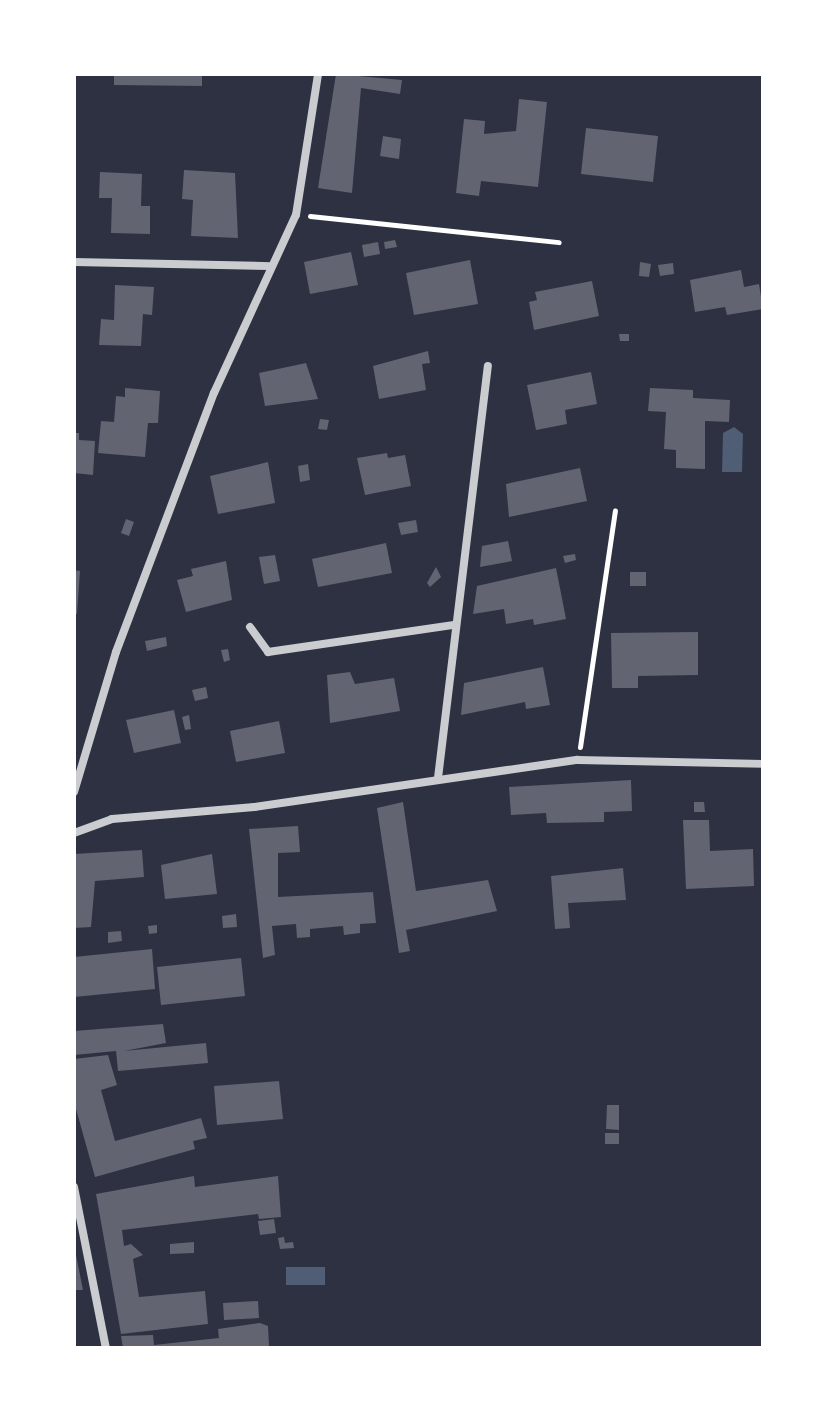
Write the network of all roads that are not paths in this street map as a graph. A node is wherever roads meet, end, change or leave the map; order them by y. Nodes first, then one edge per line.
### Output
1 (318, 74) edge
2 (74, 262) edge
3 (271, 266) junction
4 (488, 366) dead end
5 (454, 625) junction
6 (250, 627) dead end
7 (763, 764) edge
8 (438, 778) junction
9 (74, 792) edge
10 (74, 833) edge
11 (74, 1187) edge
12 (106, 1348) edge

1 - 3 street
2 - 3 street
3 - 9 street
4 - 5 street
5 - 6 street
5 - 8 street
7 - 8 street
8 - 10 street
11 - 12 street

